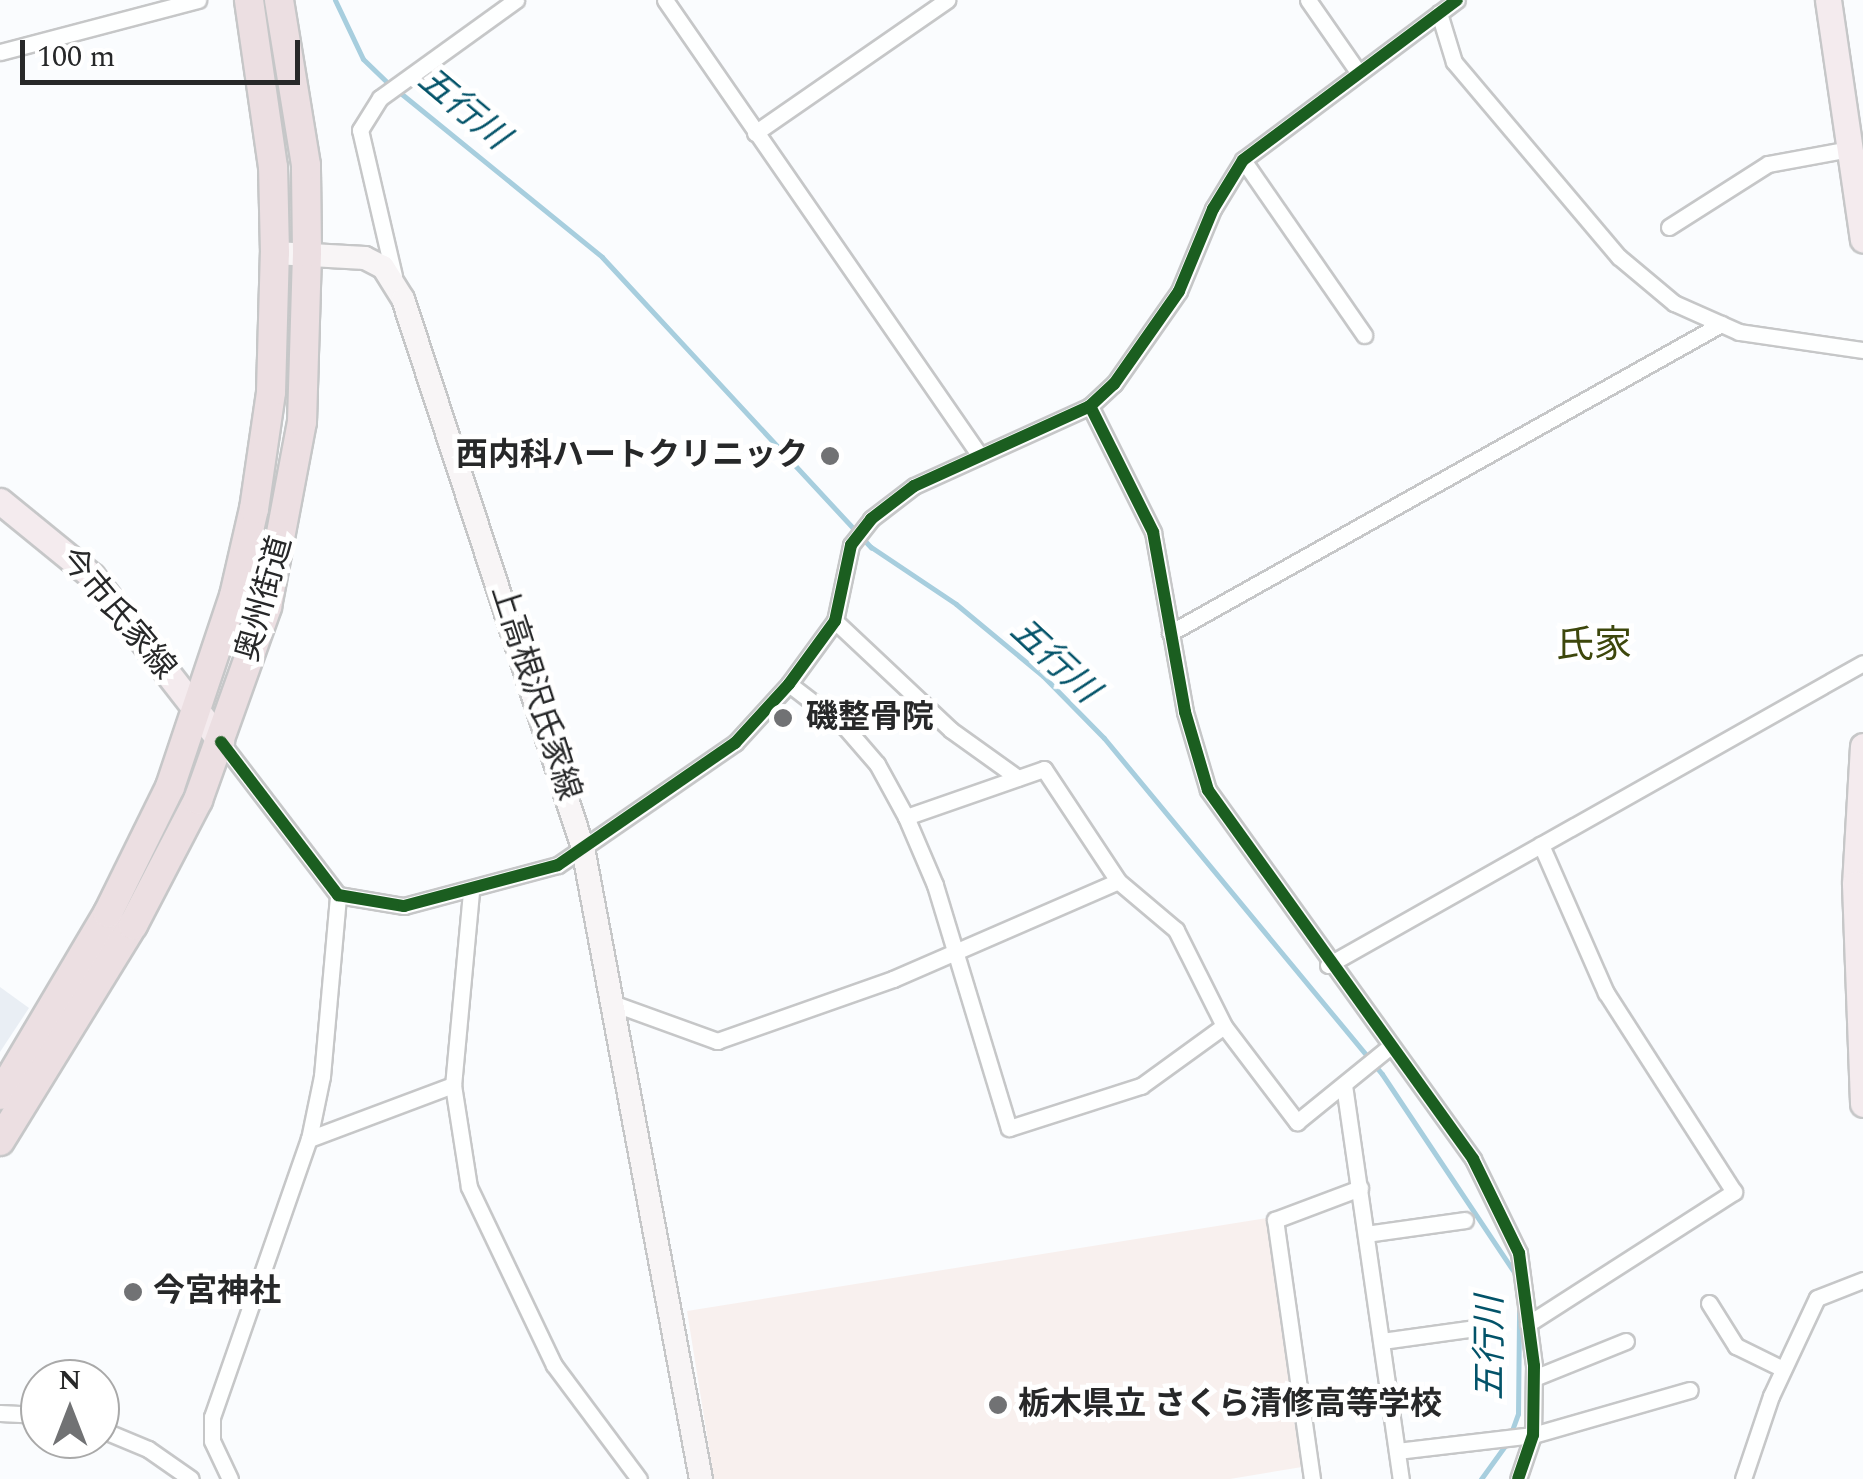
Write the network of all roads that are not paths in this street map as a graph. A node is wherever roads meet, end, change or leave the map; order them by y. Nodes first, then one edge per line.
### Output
1 (198, 0) edge
2 (249, 0) edge
3 (279, 0) edge
4 (516, 0) edge
5 (665, 0) edge
6 (947, 0) edge
7 (1308, 0) edge
8 (1457, 0) edge
9 (1828, 0) edge
10 (1439, 13) junction
11 (0, 52) edge
12 (1358, 72) junction
13 (755, 132) junction
14 (1850, 149) junction
15 (1244, 160) junction
16 (1669, 227) dead end
17 (1863, 239) edge
18 (307, 252) junction
19 (275, 254) junction
20 (395, 281) junction
21 (1721, 324) junction
22 (1364, 335) dead end
23 (1863, 350) edge
24 (1090, 406) junction
25 (980, 456) junction
26 (0, 500) edge
27 (836, 621) junction
28 (1170, 634) junction
29 (1863, 664) edge
30 (790, 684) junction
31 (198, 712) junction
32 (220, 742) junction
33 (1863, 746) edge
34 (1018, 778) junction
35 (906, 817) junction
36 (1541, 845) junction
37 (583, 848) junction
38 (1118, 881) junction
39 (471, 892) junction
40 (338, 895) junction
41 (954, 948) junction
42 (1328, 965) junction
43 (615, 1004) junction
44 (1862, 1020) edge
45 (1224, 1026) junction
46 (1388, 1048) junction
47 (453, 1085) junction
48 (1344, 1085) junction
49 (0, 1095) edge
50 (1863, 1104) edge
51 (309, 1138) junction
52 (0, 1141) edge
53 (1360, 1188) junction
54 (1465, 1220) dead end
55 (1366, 1234) junction
56 (1863, 1280) edge
57 (1709, 1303) dead end
58 (1528, 1324) junction
59 (1490, 1326) dead end
60 (1382, 1341) junction
61 (1626, 1341) dead end
62 (1783, 1369) junction
63 (1534, 1378) junction
64 (1690, 1390) dead end
65 (1533, 1434) junction
66 (120, 1437) edge
67 (1398, 1451) junction
68 (192, 1479) edge
69 (230, 1479) edge
70 (638, 1479) edge
71 (701, 1479) edge
72 (1312, 1479) edge
73 (1401, 1479) edge
74 (1518, 1479) edge
75 (1743, 1479) edge

1 - 11 street
2 - 19 highway, 奥州街道
3 - 18 highway, 奥州街道
4 - 20 street
5 - 13 street
6 - 13 street
7 - 12 street
8 - 10 street
9 - 14 main road
10 - 12 street
10 - 21 street
12 - 15 street
13 - 25 street
14 - 16 street
14 - 17 main road
15 - 22 street
15 - 24 street
18 - 19 main road
18 - 20 main road
18 - 32 highway, 奥州街道
19 - 31 highway, 奥州街道
20 - 37 main road, 上高根沢氏家線
21 - 23 street
21 - 28 street
24 - 25 street
24 - 28 street
25 - 27 street
26 - 31 main road, 今市氏家線
27 - 30 street
27 - 34 street
28 - 42 street
29 - 36 street
30 - 35 street
30 - 37 street
31 - 32 main road, 今市氏家線
31 - 49 highway, 奥州街道
32 - 40 street
32 - 52 highway, 奥州街道
33 - 44 main road
34 - 35 street
34 - 38 street
35 - 41 street
36 - 42 street
36 - 58 street
37 - 39 street
37 - 43 main road, 上高根沢氏家線
38 - 41 street
38 - 45 street
39 - 40 street
39 - 47 street
40 - 51 street
41 - 43 street
41 - 45 street
42 - 46 street
43 - 71 main road, 上高根沢氏家線
44 - 50 main road
45 - 48 street
46 - 48 street
46 - 58 street
47 - 51 street
47 - 70 street
48 - 53 street
51 - 69 street
53 - 55 street
53 - 72 street
54 - 55 street
55 - 60 street
56 - 62 street
57 - 62 street
58 - 63 street
59 - 60 street
60 - 67 street
61 - 63 street
62 - 75 street
63 - 65 street
64 - 65 street
65 - 67 street
65 - 74 street
66 - 68 street
67 - 73 street

